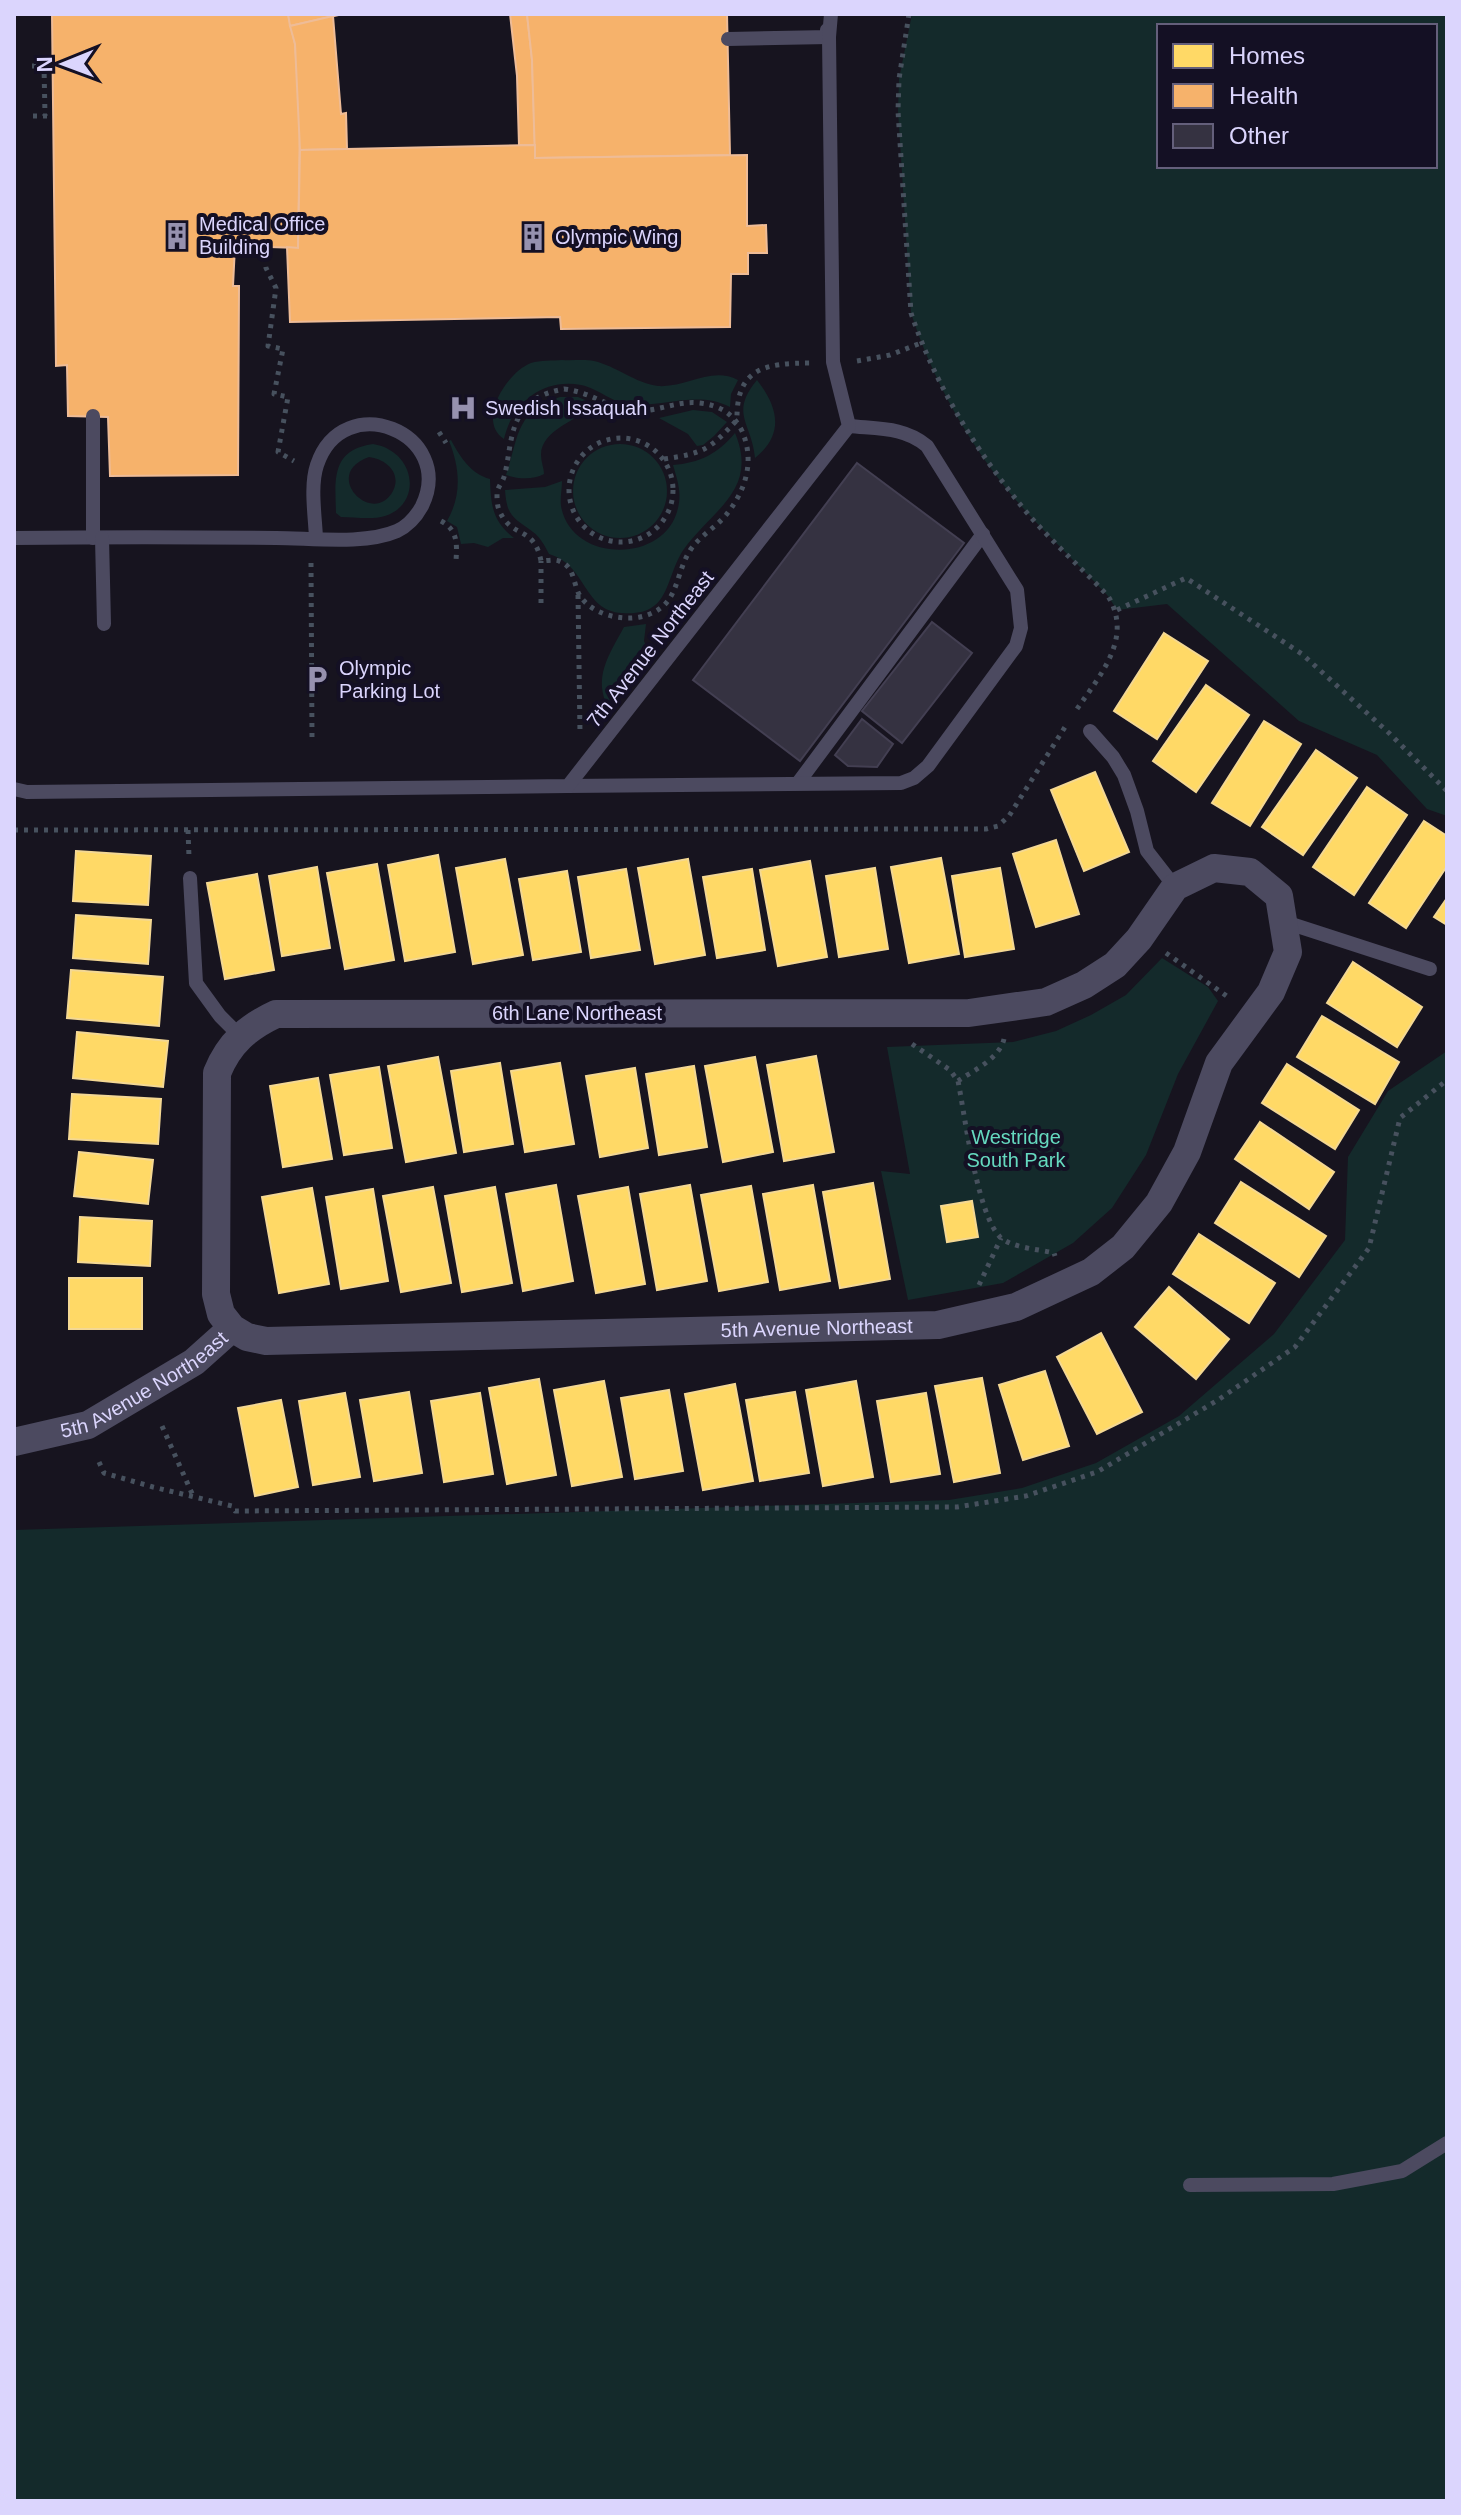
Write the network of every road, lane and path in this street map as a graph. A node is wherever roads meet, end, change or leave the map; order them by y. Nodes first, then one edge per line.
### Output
1 (824, 14) edge
2 (831, 14) edge
3 (909, 14) edge
4 (829, 37) junction
5 (728, 39) dead end
6 (32, 66) dead end
7 (33, 116) dead end
8 (45, 116) junction
9 (52, 116) dead end
10 (263, 247) dead end
11 (921, 343) junction
12 (833, 362) junction
13 (93, 416) dead end
14 (737, 420) junction
15 (849, 426) junction
16 (664, 459) junction
17 (294, 461) dead end
18 (441, 521) dead end
19 (983, 534) junction
20 (14, 538) edge
21 (98, 538) junction
22 (316, 538) junction
23 (456, 561) dead end
24 (541, 561) junction
25 (311, 563) dead end
26 (578, 594) junction
27 (541, 603) dead end
28 (1117, 610) junction
29 (104, 624) dead end
30 (1073, 715) dead end
31 (1067, 724) dead end
32 (1090, 731) dead end
33 (580, 736) dead end
34 (312, 737) dead end
35 (798, 783) junction
36 (568, 786) junction
37 (14, 789) edge
38 (1447, 791) edge
39 (14, 830) edge
40 (190, 878) dead end
41 (1175, 887) junction
42 (1285, 922) junction
43 (1162, 950) dead end
44 (1430, 969) dead end
45 (1228, 997) dead end
46 (240, 1036) junction
47 (1004, 1039) dead end
48 (909, 1041) dead end
49 (1447, 1080) edge
50 (958, 1081) junction
51 (1001, 1238) junction
52 (1057, 1260) dead end
53 (973, 1296) dead end
54 (232, 1328) junction
55 (162, 1426) dead end
56 (14, 1442) edge
57 (99, 1462) dead end
58 (194, 1498) junction
59 (1447, 2143) edge
60 (1190, 2185) dead end

1 - 4 lane
2 - 4 lane
3 - 11 path
4 - 5 lane
4 - 12 lane
6 - 8 path
7 - 8 path
8 - 9 path
10 - 17 path
11 - 12 path
11 - 28 path
12 - 14 path
12 - 15 lane
13 - 21 lane
14 - 16 path
14 - 24 path
14 - 26 path
15 - 19 lane
15 - 36 lane, 7th Avenue Northeast
16 - 16 path
18 - 23 path
19 - 35 lane
19 - 35 lane
20 - 21 lane
21 - 22 lane
21 - 29 lane
22 - 22 lane
24 - 26 path
24 - 27 path
25 - 34 path
26 - 33 path
28 - 30 path
28 - 38 path
31 - 39 path
32 - 41 lane
35 - 36 lane
36 - 37 lane
40 - 46 lane
41 - 42 street, 5th Avenue Northeast
41 - 46 street, 6th Lane Northeast
42 - 44 lane
42 - 54 street, 5th Avenue Northeast
43 - 45 path
46 - 54 street, 6th Lane Northeast
47 - 50 path
48 - 50 path
49 - 58 path
50 - 51 path
51 - 52 path
51 - 53 path
54 - 56 street, 5th Avenue Northeast
55 - 58 path
57 - 58 path
59 - 60 lane

